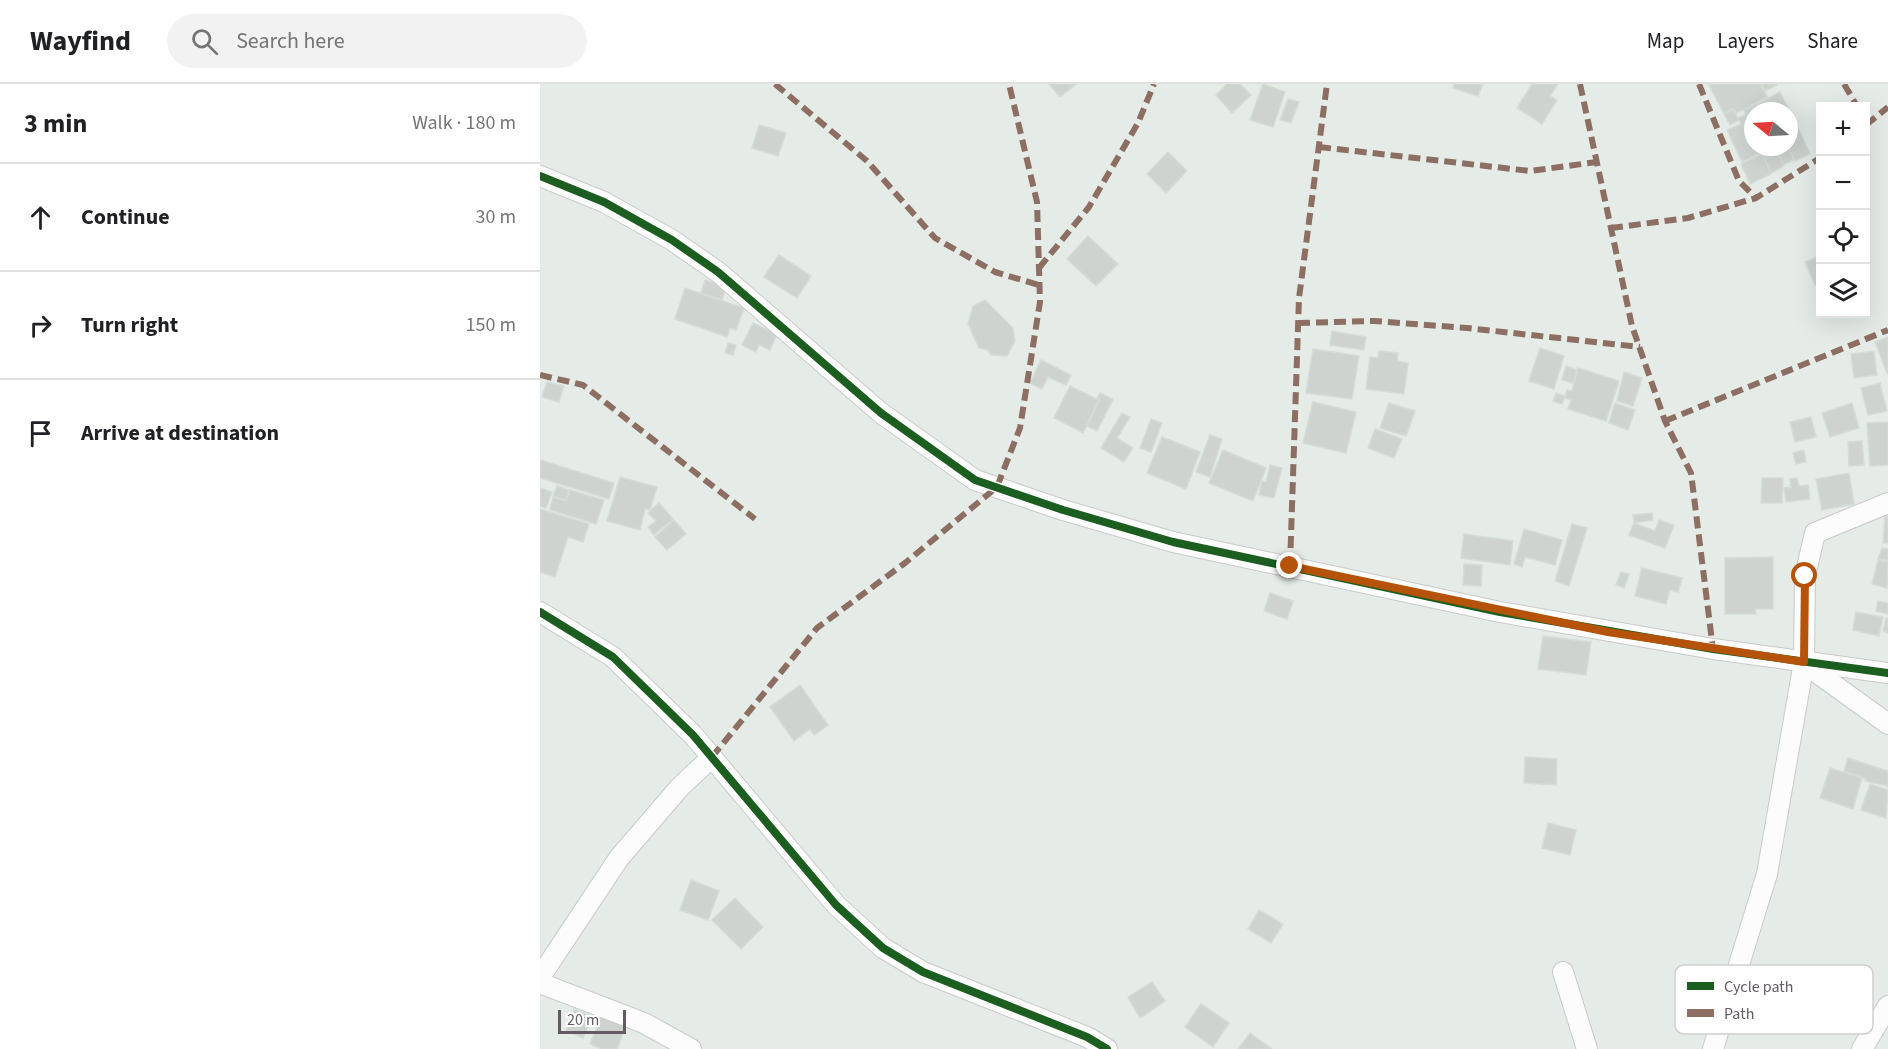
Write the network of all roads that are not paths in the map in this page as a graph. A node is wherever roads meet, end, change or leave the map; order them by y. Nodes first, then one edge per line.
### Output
1 (540, 176) edge
2 (1888, 503) edge
3 (540, 612) edge
4 (1804, 662) junction
5 (1888, 673) edge
6 (1888, 724) edge
7 (712, 757) junction
8 (1739, 965) edge
9 (1563, 972) dead end
10 (540, 977) edge
11 (540, 983) edge
12 (1888, 1006) edge
13 (1873, 1031) edge
14 (1718, 1034) edge
15 (1871, 1034) edge
16 (691, 1049) edge
17 (1107, 1049) edge
18 (1587, 1049) edge
19 (1713, 1049) edge
20 (1862, 1049) edge

1 - 4 street
2 - 4 street
3 - 7 street
4 - 5 street
4 - 6 street
4 - 8 street
7 - 10 street
7 - 17 street
9 - 18 street
11 - 16 street
12 - 13 street
14 - 19 street
15 - 20 street

